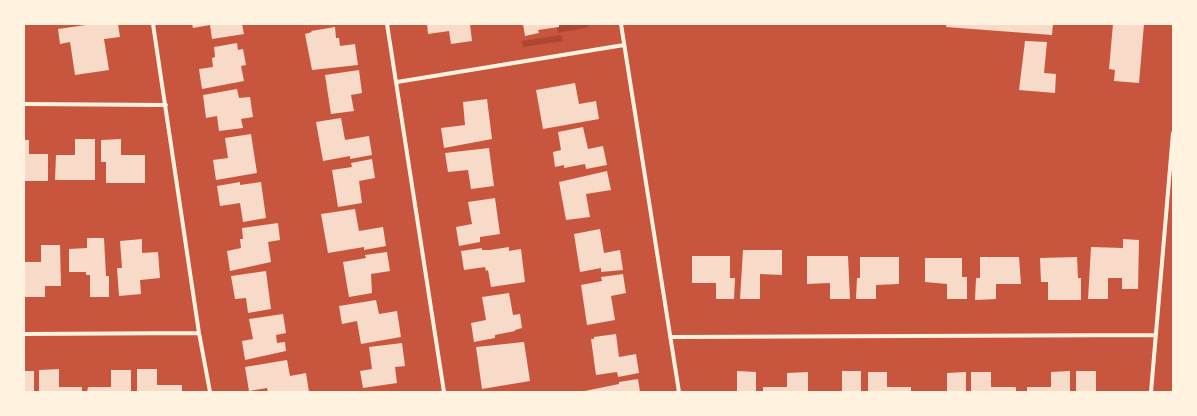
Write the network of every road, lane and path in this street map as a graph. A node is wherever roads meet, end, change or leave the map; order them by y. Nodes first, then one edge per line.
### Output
1 (153, 24) edge
2 (387, 24) edge
3 (620, 24) edge
4 (624, 45) junction
5 (397, 82) junction
6 (24, 104) edge
7 (166, 105) junction
8 (1173, 133) edge
9 (199, 333) junction
10 (24, 334) edge
11 (1155, 335) junction
12 (670, 337) junction
13 (210, 392) edge
14 (444, 392) edge
15 (679, 392) edge
16 (1151, 392) edge

1 - 7 street
2 - 5 street
3 - 4 street
4 - 5 street
4 - 12 street
5 - 14 street
6 - 7 street
7 - 9 street
8 - 11 street
9 - 10 street
9 - 13 street
11 - 12 street
11 - 16 street
12 - 15 street

